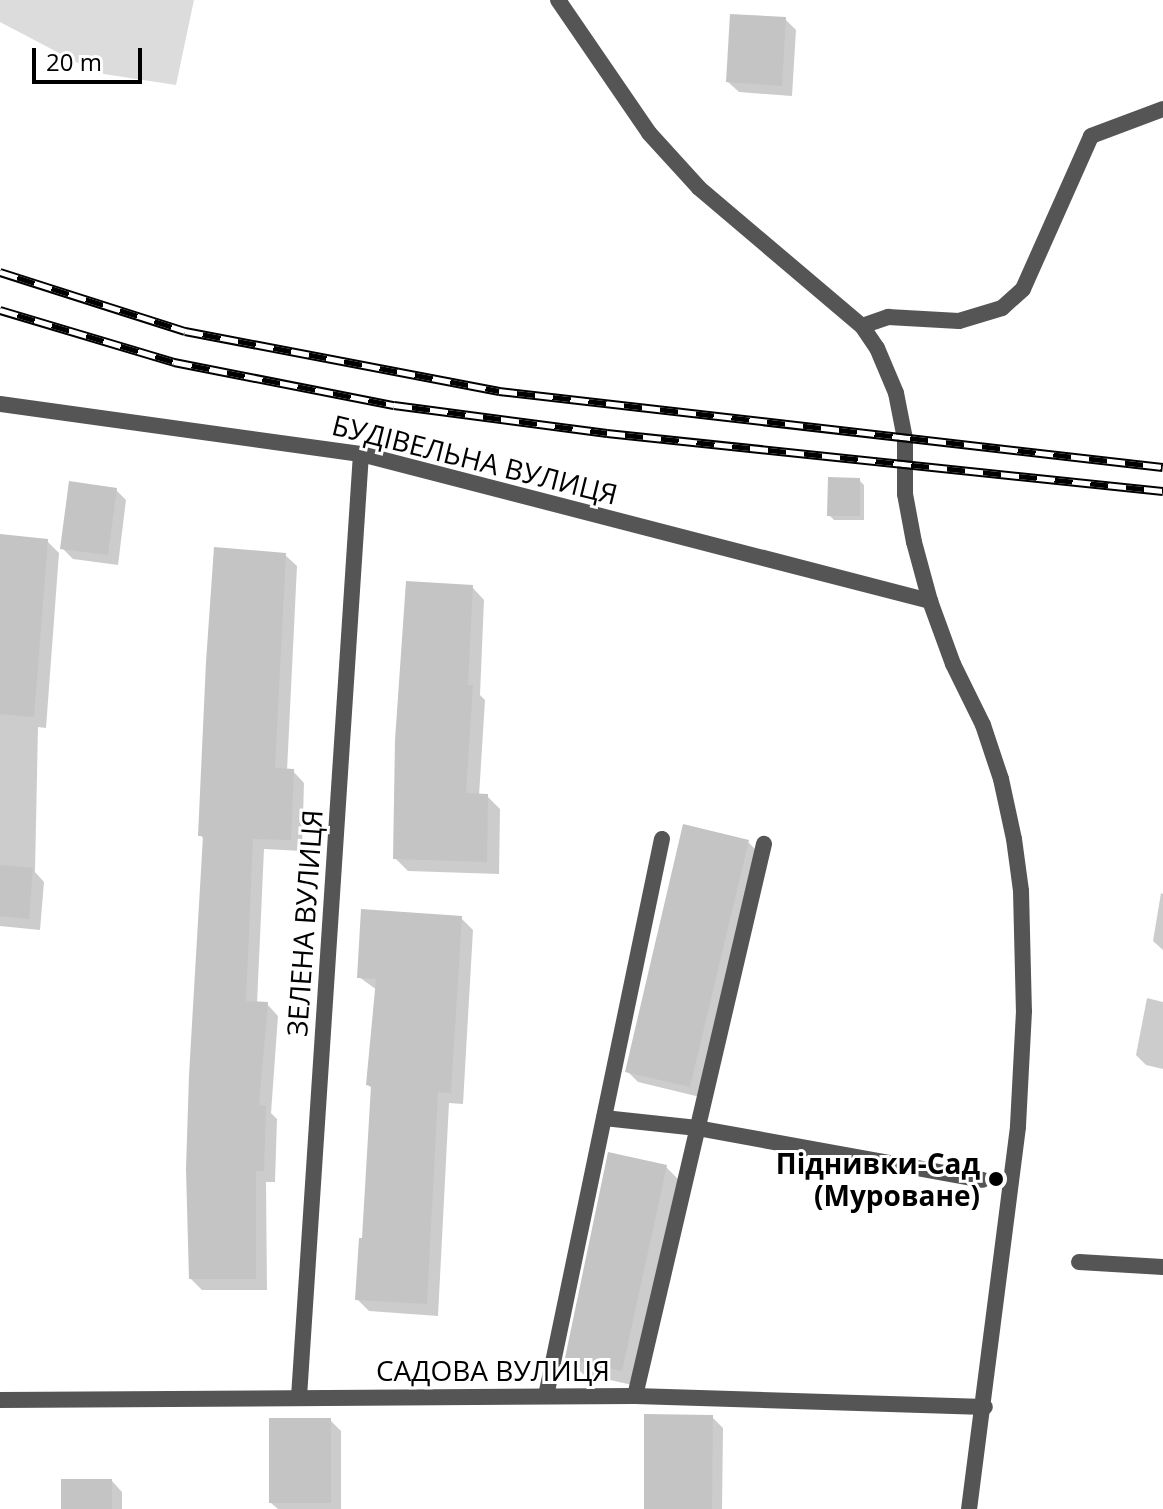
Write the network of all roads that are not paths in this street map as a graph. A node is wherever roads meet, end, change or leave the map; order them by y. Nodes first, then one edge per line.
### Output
1 (558, 0) edge
2 (1163, 109) edge
3 (862, 326) junction
4 (0, 404) edge
5 (361, 454) junction
6 (930, 601) junction
7 (662, 839) dead end
8 (764, 844) dead end
9 (604, 1118) junction
10 (697, 1128) junction
11 (982, 1180) dead end
12 (1079, 1262) dead end
13 (1163, 1267) edge
14 (546, 1396) junction
15 (635, 1396) junction
16 (299, 1397) junction
17 (0, 1400) edge
18 (985, 1407) junction
19 (969, 1509) edge

1 - 3 street
2 - 3 street
3 - 6 street
4 - 5 street, БУДІВЕЛЬНА ВУЛИЦЯ
5 - 6 street, БУДІВЕЛЬНА ВУЛИЦЯ
5 - 16 street, ЗЕЛЕНА ВУЛИЦЯ
6 - 18 street
7 - 9 street
8 - 10 street
9 - 10 street
9 - 14 street
10 - 11 street
10 - 15 street
12 - 13 street
14 - 15 street, САДОВА ВУЛИЦЯ
14 - 16 street, САДОВА ВУЛИЦЯ
15 - 18 street, САДОВА ВУЛИЦЯ
16 - 17 street, САДОВА ВУЛИЦЯ
18 - 19 street

